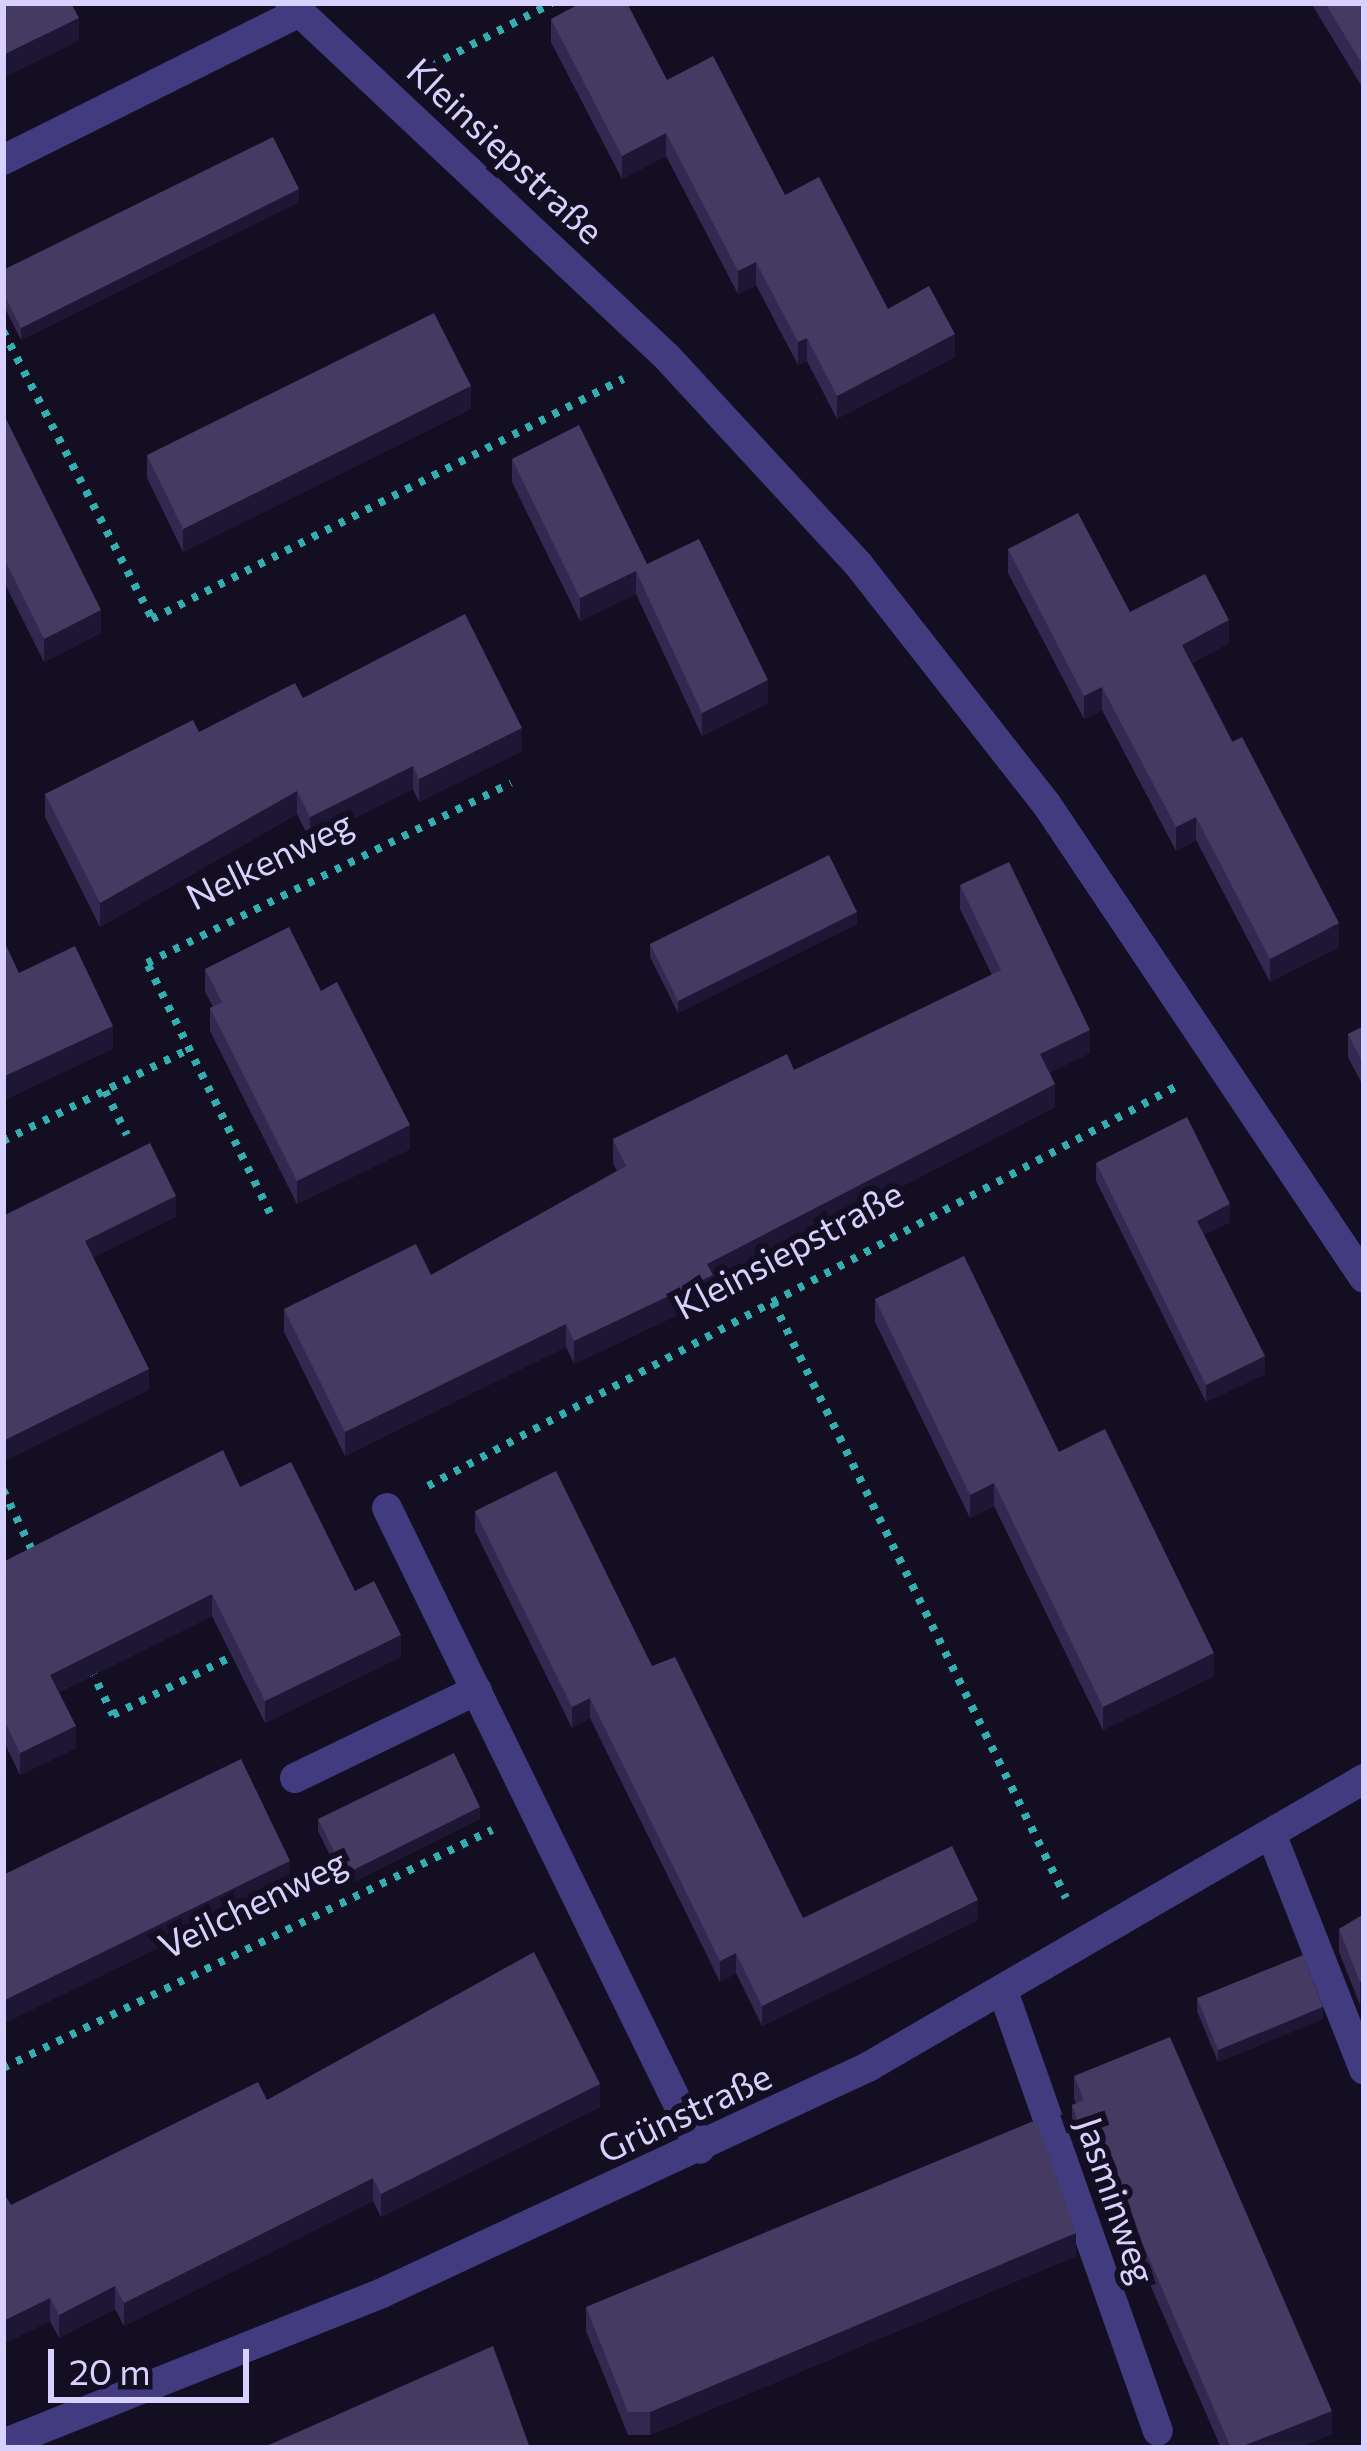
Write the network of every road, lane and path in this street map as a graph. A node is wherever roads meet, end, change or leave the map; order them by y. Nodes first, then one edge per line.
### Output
1 (552, 3) edge
2 (295, 8) edge
3 (386, 89) junction
4 (3, 160) edge
5 (3, 331) edge
6 (667, 357) junction
7 (512, 783) dead end
8 (189, 1049) junction
9 (1226, 1060) junction
10 (105, 1091) junction
11 (127, 1136) dead end
12 (3, 1141) edge
13 (270, 1213) dead end
14 (1364, 1278) edge
15 (773, 1302) junction
16 (3, 1490) edge
17 (388, 1508) joint
18 (43, 1572) edge
19 (254, 1646) edge
20 (83, 1654) edge
21 (477, 1690) junction
22 (295, 1778) dead end
23 (1364, 1779) edge
24 (536, 1808) junction
25 (1272, 1836) junction
26 (1089, 1943) junction
27 (1004, 1994) junction
28 (3, 2068) edge
29 (1364, 2069) edge
30 (700, 2149) junction
31 (1158, 2431) dead end
32 (3, 2444) edge

1 - 3 path
2 - 3 street, Kleinsiepstraße
2 - 4 street
3 - 6 street, Kleinsiepstraße
5 - 6 path
6 - 9 street, Kleinsiepstraße
7 - 8 path, Nelkenweg
8 - 10 path
8 - 13 path, Nelkenweg
9 - 14 street, Kleinsiepstraße
9 - 15 path, Kleinsiepstraße
10 - 11 path
10 - 12 path
15 - 17 path, Kleinsiepstraße
15 - 26 path
16 - 18 path
17 - 21 street
19 - 20 path
21 - 22 street
21 - 24 street
23 - 25 street, Grünstraße
24 - 28 path, Veilchenweg
24 - 30 street
25 - 26 street, Grünstraße
25 - 29 street
26 - 27 street, Grünstraße
27 - 30 street, Grünstraße
27 - 31 street, Jasminweg
30 - 32 street, Grünstraße

